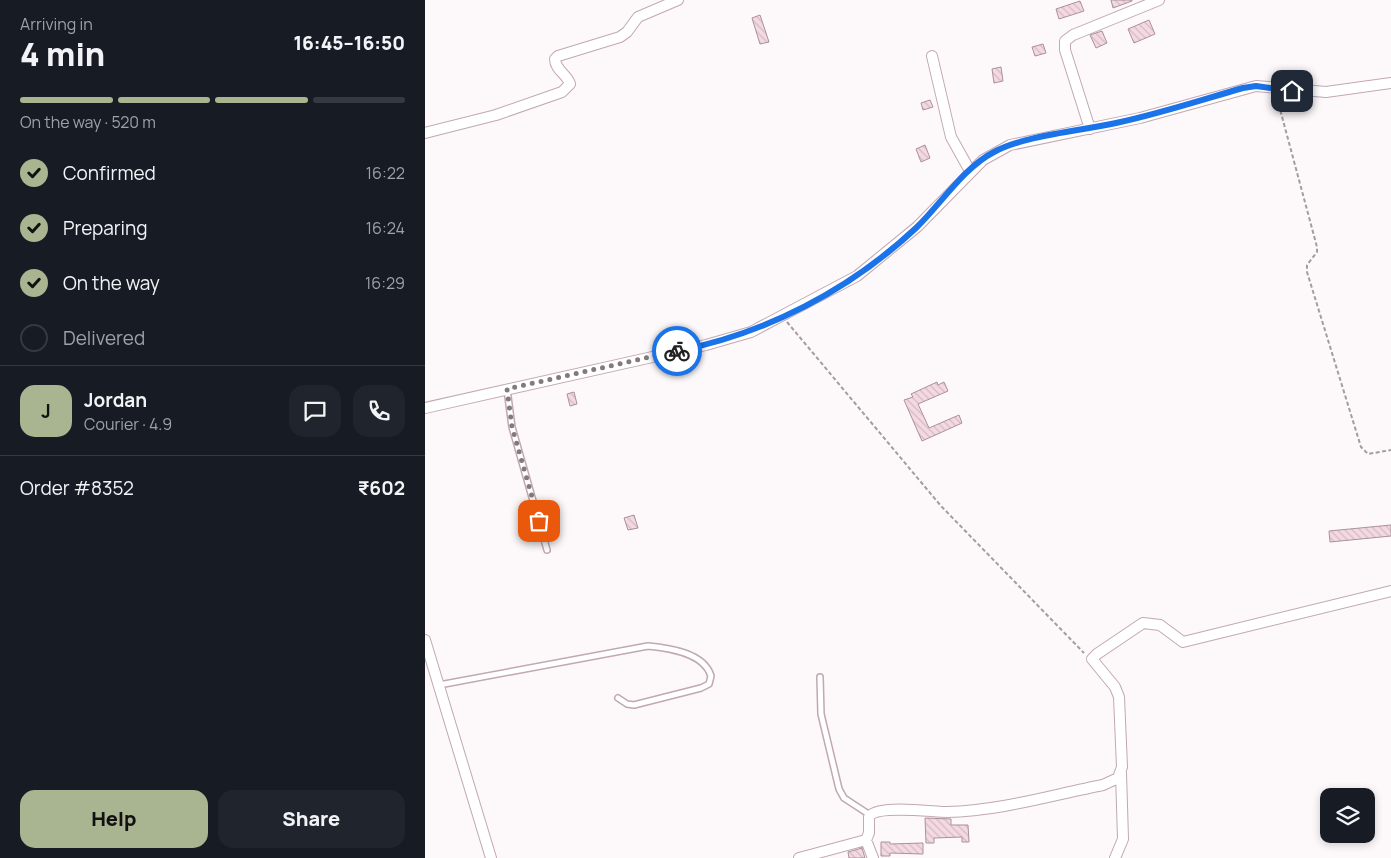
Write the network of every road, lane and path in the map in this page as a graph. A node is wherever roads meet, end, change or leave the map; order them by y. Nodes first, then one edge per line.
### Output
1 (679, 0) edge
2 (1159, 0) edge
3 (931, 56) dead end
4 (1391, 83) edge
5 (1274, 88) junction
6 (1090, 128) junction
7 (425, 134) edge
8 (970, 171) junction
9 (783, 316) junction
10 (507, 389) junction
11 (425, 408) edge
12 (1391, 450) edge
13 (547, 550) dead end
14 (1391, 591) edge
15 (425, 640) edge
16 (1092, 659) junction
17 (820, 677) dead end
18 (439, 685) junction
19 (618, 698) dead end
20 (1121, 773) junction
21 (869, 815) junction
22 (866, 840) junction
23 (491, 858) edge
24 (799, 858) edge
25 (873, 858) edge
26 (1115, 858) edge

1 - 7 street
2 - 6 street
3 - 8 street
4 - 5 street
5 - 6 street
5 - 12 path
6 - 8 street
8 - 9 street
9 - 10 street
9 - 16 path
10 - 11 street
10 - 13 lane
14 - 16 street
15 - 18 street
16 - 20 street
17 - 21 lane
18 - 19 lane
18 - 23 street
20 - 21 street
20 - 26 street
21 - 22 street
22 - 24 street
22 - 25 street

